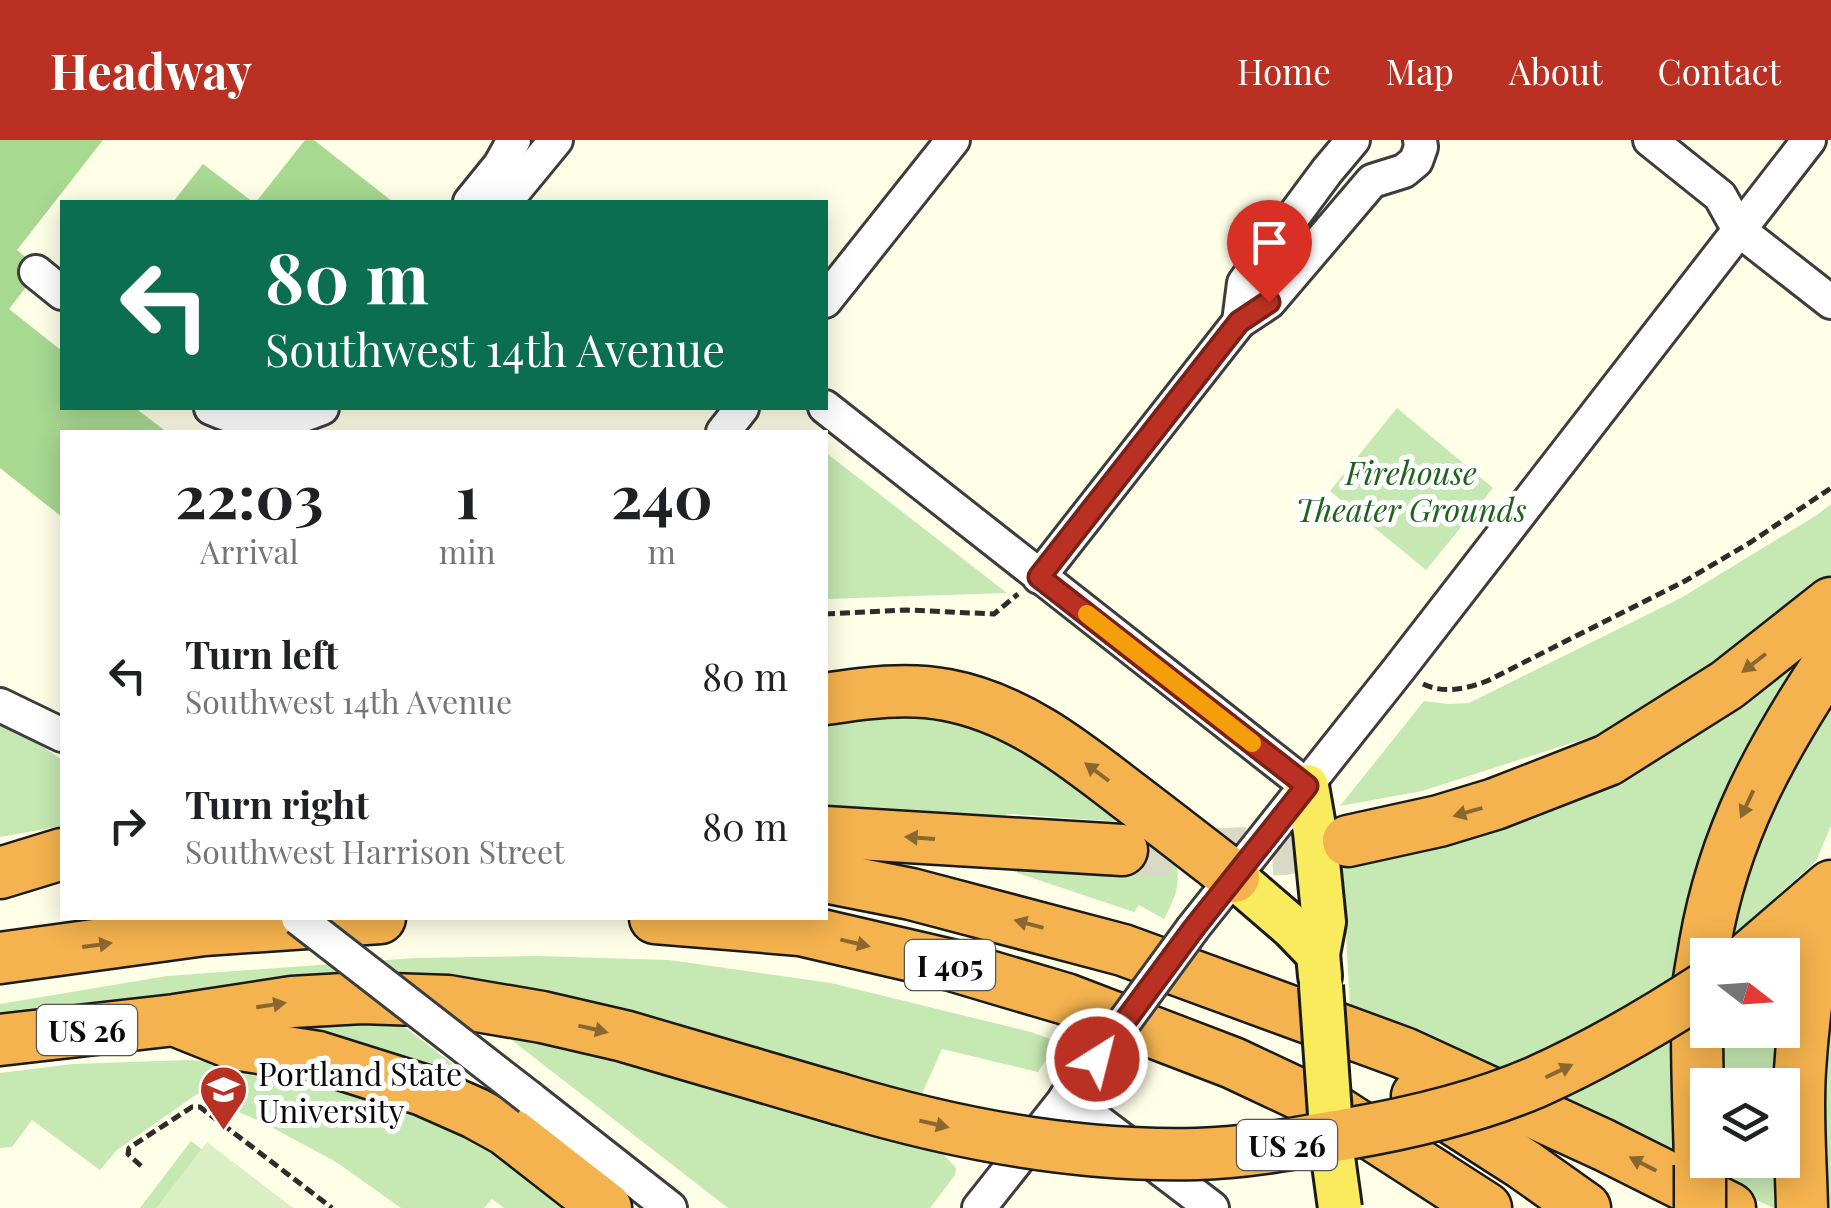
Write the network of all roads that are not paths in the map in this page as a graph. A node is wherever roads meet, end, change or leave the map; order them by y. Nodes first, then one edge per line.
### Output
1 (514, 140) edge
2 (556, 140) edge
3 (953, 140) edge
4 (1353, 140) edge
5 (1420, 140) edge
6 (1650, 140) edge
7 (1809, 140) edge
8 (472, 200) edge
9 (507, 200) edge
10 (1739, 230) junction
11 (36, 272) dead end
12 (60, 291) edge
13 (828, 298) edge
14 (1831, 302) edge
15 (1239, 322) junction
16 (828, 409) edge
17 (216, 410) edge
18 (740, 410) edge
19 (305, 416) edge
20 (725, 430) edge
21 (1039, 577) junction
22 (1831, 604) edge
23 (1831, 659) edge
24 (828, 698) edge
25 (0, 705) edge
26 (58, 724) edge
27 (1307, 786) junction
28 (828, 832) edge
29 (1348, 841) tunnel mouth
30 (1122, 850) tunnel mouth
31 (60, 855) edge
32 (0, 873) edge
33 (60, 878) edge
34 (1234, 878) junction
35 (828, 879) edge
36 (0, 882) edge
37 (1831, 887) edge
38 (301, 920) edge
39 (351, 920) edge
40 (679, 920) edge
41 (1771, 938) edge
42 (0, 958) edge
43 (1319, 970) junction
44 (1690, 997) edge
45 (1267, 1004) junction
46 (175, 1020) junction
47 (0, 1040) edge
48 (1066, 1097) junction
49 (1700, 1186) edge
50 (606, 1208) edge
51 (670, 1208) edge
52 (979, 1208) edge
53 (1212, 1208) edge
54 (1340, 1208) edge
55 (1486, 1208) edge
56 (1585, 1208) edge
57 (1730, 1208) edge
58 (1802, 1208) edge

1 - 8 street
2 - 9 street
3 - 13 street
4 - 15 street
5 - 15 street
6 - 10 street
7 - 10 street
10 - 14 street
10 - 27 street
11 - 12 street
15 - 21 street
16 - 21 street
17 - 19 street
18 - 20 street
21 - 27 street
22 -> 29 highway
23 -> 49 highway
34 -> 24 highway
25 - 26 street
27 - 34 street
27 - 43 main road
30 -> 28 highway
31 - 32 highway
33 - 36 highway
34 - 43 main road
34 - 48 street, bridge
45 -> 35 highway, I 405
37 - 41 highway
37 - 58 highway
38 - 51 street, bridge
42 -> 39 highway
40 -> 55 highway, I 405
43 - 54 main road, bridge
46 -> 44 highway, US 26, bridge
45 - 56 highway, I 405
57 -> 45 highway
46 - 47 highway, US 26
46 - 50 highway
48 - 52 street
48 - 53 street

